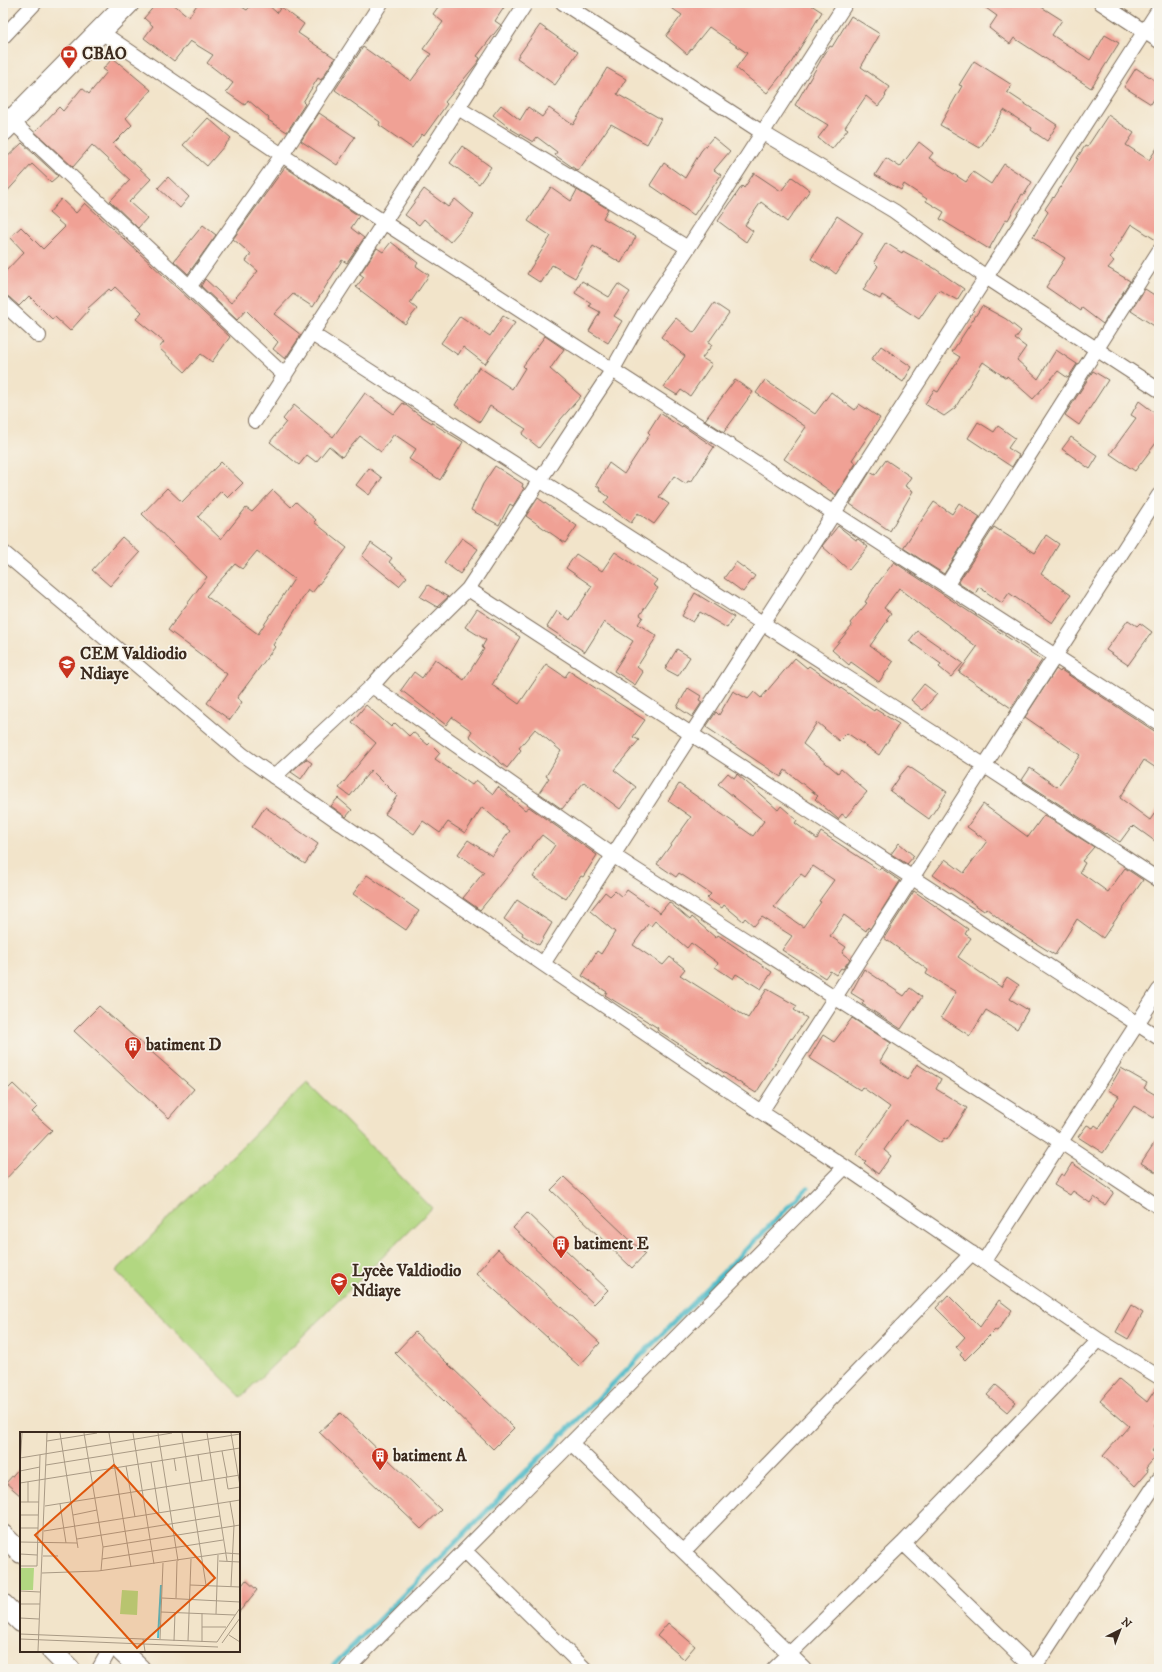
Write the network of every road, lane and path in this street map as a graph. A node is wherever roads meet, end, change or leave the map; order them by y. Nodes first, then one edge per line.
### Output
1 (36, 3) edge
2 (128, 3) edge
3 (381, 3) edge
4 (526, 3) edge
5 (563, 3) edge
6 (846, 3) edge
7 (1101, 3) edge
8 (1159, 8) edge
9 (101, 32) junction
10 (1144, 32) junction
11 (3, 37) edge
12 (1159, 41) edge
13 (458, 108) junction
14 (6, 121) edge
15 (763, 132) junction
16 (282, 155) junction
17 (385, 223) junction
18 (688, 248) junction
19 (1159, 251) edge
20 (986, 277) junction
21 (190, 286) junction
22 (3, 303) edge
23 (312, 334) junction
24 (39, 336) dead end
25 (1097, 349) junction
26 (613, 369) junction
27 (285, 376) junction
28 (1159, 390) edge
29 (255, 421) dead end
30 (539, 480) junction
31 (1159, 495) edge
32 (834, 514) junction
33 (3, 552) edge
34 (946, 586) junction
35 (468, 589) junction
36 (763, 623) junction
37 (1054, 656) junction
38 (372, 686) junction
39 (1159, 723) edge
40 (692, 734) junction
41 (985, 766) junction
42 (274, 777) junction
43 (614, 856) junction
44 (913, 878) junction
45 (1159, 880) edge
46 (544, 964) junction
47 (1159, 990) edge
48 (836, 998) junction
49 (1138, 1024) junction
50 (1159, 1038) edge
51 (761, 1112) junction
52 (1061, 1142) junction
53 (845, 1167) junction
54 (1159, 1207) edge
55 (978, 1257) junction
56 (1099, 1340) junction
57 (1159, 1377) edge
58 (571, 1443) junction
59 (1159, 1479) edge
60 (3, 1535) edge
61 (903, 1543) junction
62 (465, 1551) junction
63 (684, 1551) junction
64 (20, 1552) edge
65 (3, 1604) edge
66 (20, 1621) edge
67 (53, 1652) edge
68 (108, 1652) edge
69 (122, 1652) edge
70 (790, 1653) junction
71 (579, 1667) edge
72 (70, 1669) edge
73 (99, 1669) edge
74 (140, 1669) edge
75 (347, 1669) edge
76 (774, 1669) edge
77 (805, 1669) edge
78 (1034, 1669) edge

1 - 11 street
2 - 9 main road
3 - 16 street
4 - 13 street
5 - 15 street
6 - 15 street
7 - 10 street
8 - 10 street
9 - 14 main road
9 - 16 street
10 - 12 street
10 - 20 street
13 - 17 street
13 - 18 street
14 - 21 street
15 - 18 street
15 - 20 street
16 - 17 street
16 - 21 street
17 - 23 street
17 - 26 street
18 - 26 street
19 - 25 street
20 - 25 street
20 - 32 street
21 - 27 street
22 - 24 street
23 - 27 street
23 - 30 street
25 - 28 street
25 - 34 street
26 - 30 street
26 - 32 street
27 - 29 street
30 - 35 street
30 - 36 street
31 - 37 street
32 - 34 street
32 - 36 street
33 - 42 street
34 - 37 street
35 - 38 street
35 - 40 street
36 - 40 street
36 - 41 street
37 - 39 street
37 - 41 street
38 - 42 street
38 - 43 street
40 - 43 street
40 - 44 street
41 - 44 street
41 - 45 street
42 - 46 street
43 - 46 street
43 - 48 street
44 - 48 street
44 - 49 street
46 - 51 street
47 - 49 street
48 - 51 street
48 - 52 street
49 - 50 street
49 - 52 street
51 - 53 street
52 - 54 street
52 - 55 street
53 - 55 street
53 - 58 street
55 - 56 street
55 - 63 street
56 - 57 street
56 - 61 street
58 - 62 street
58 - 63 street
59 - 78 street
60 - 64 street
61 - 70 street
61 - 78 street
62 - 71 street
62 - 75 street
63 - 70 street
65 - 66 street
67 - 72 street
68 - 73 street
69 - 74 street
70 - 76 street
70 - 77 street

